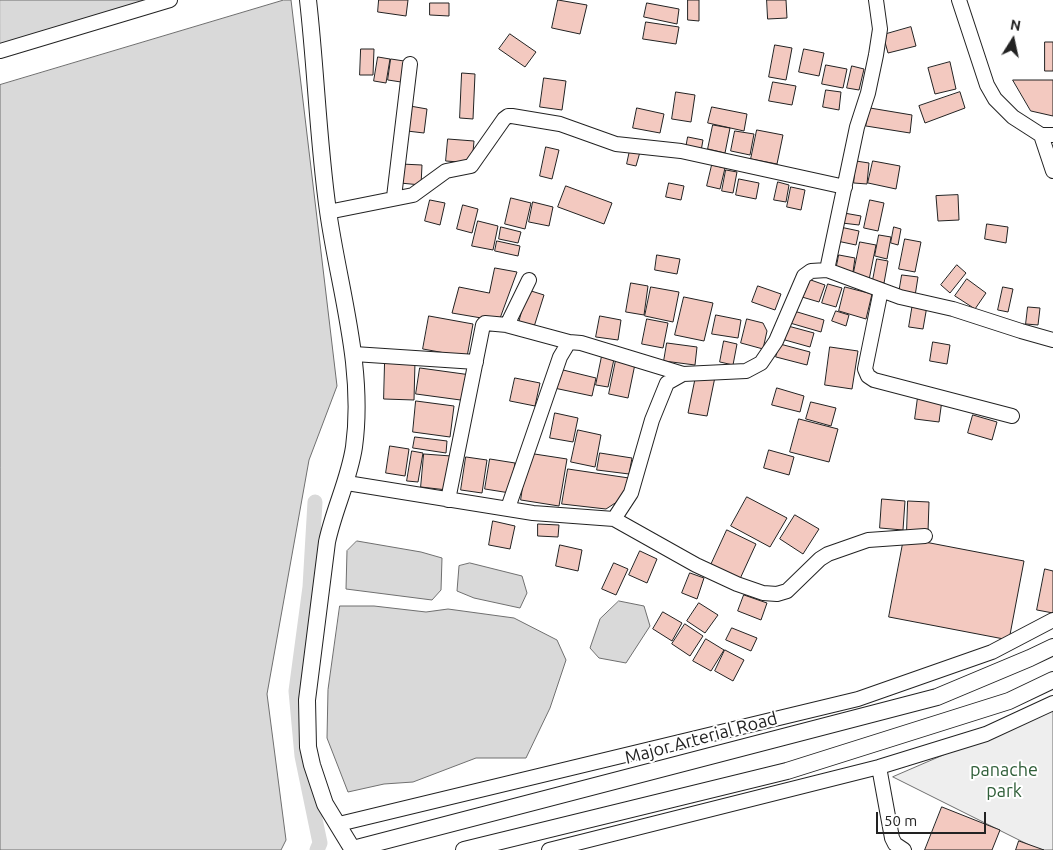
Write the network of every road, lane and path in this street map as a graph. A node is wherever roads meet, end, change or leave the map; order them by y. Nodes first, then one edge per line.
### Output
1 (170, 0) edge
2 (308, 0) edge
3 (876, 0) edge
4 (959, 0) edge
5 (0, 51) edge
6 (410, 64) dead end
7 (1047, 135) edge
8 (1053, 171) edge
9 (845, 187) junction
10 (394, 197) junction
11 (328, 212) junction
12 (827, 270) junction
13 (529, 280) dead end
14 (881, 290) junction
15 (506, 325) junction
16 (1053, 340) edge
17 (569, 342) junction
18 (354, 354) junction
19 (476, 362) junction
20 (683, 374) junction
21 (1012, 416) dead end
22 (347, 483) junction
23 (448, 500) junction
24 (508, 508) junction
25 (614, 519) junction
26 (925, 536) dead end
27 (1053, 620) edge
28 (1053, 647) edge
29 (1053, 680) edge
30 (1053, 703) edge
31 (879, 767) junction
32 (339, 824) junction
33 (353, 849) edge
34 (464, 850) edge
35 (549, 850) edge
36 (904, 850) edge

1 - 5 street
2 - 11 street
3 - 9 street
4 - 7 street
6 - 10 street
7 - 8 street
9 - 10 street
9 - 12 street
10 - 11 street
11 - 18 street
12 - 14 street
12 - 20 street
13 - 15 street
14 - 16 street
14 - 21 street
15 - 17 street
15 - 19 street
17 - 20 street
17 - 24 street
18 - 19 street
18 - 22 street
19 - 23 street
20 - 25 street
22 - 23 street
22 - 32 street
23 - 24 street
24 - 25 street
25 - 26 street
27 - 32 street
28 - 33 street, Major Arterial Road
29 - 34 street
30 - 31 street
31 - 35 street
31 - 36 street
32 - 33 street

